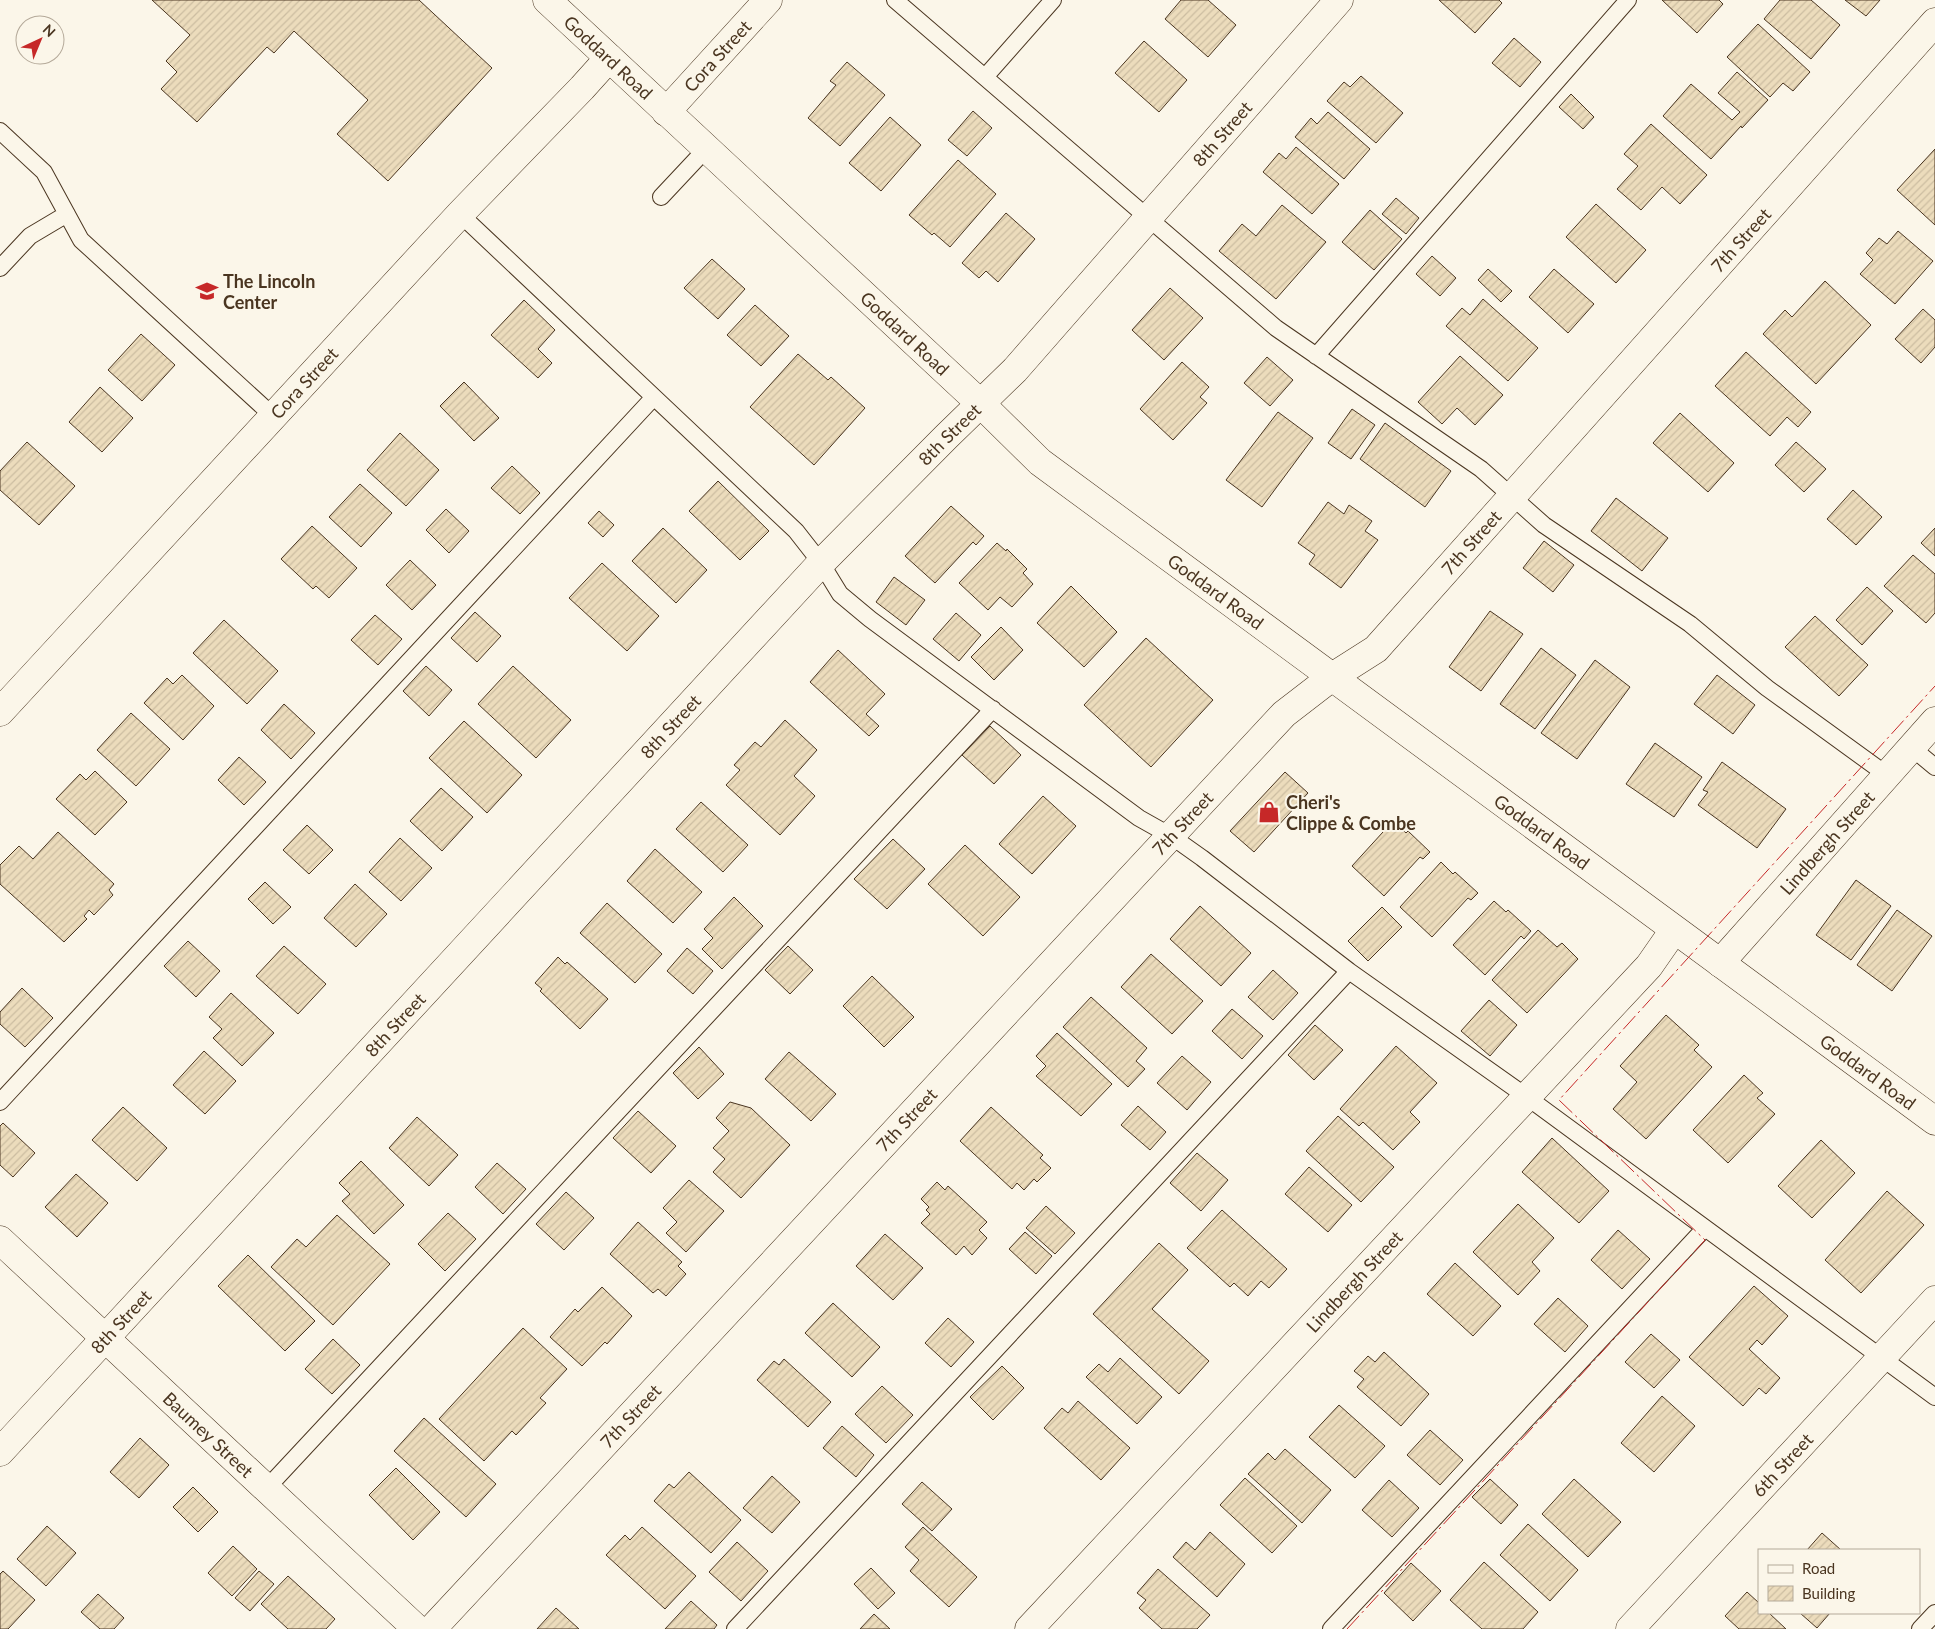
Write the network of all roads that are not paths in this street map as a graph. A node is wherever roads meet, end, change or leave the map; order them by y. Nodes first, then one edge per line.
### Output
1 (547, 0) edge
2 (768, 0) edge
3 (895, 0) edge
4 (1052, 0) edge
5 (1339, 0) edge
6 (1628, 0) edge
7 (1935, 22) edge
8 (609, 58) junction
9 (985, 77) junction
10 (666, 112) junction
11 (0, 131) edge
12 (706, 149) junction
13 (662, 197) dead end
14 (67, 214) junction
15 (460, 214) junction
16 (1148, 218) junction
17 (0, 268) edge
18 (1316, 356) junction
19 (654, 397) junction
20 (981, 404) junction
21 (273, 416) junction
22 (1512, 496) junction
23 (821, 563) junction
24 (1332, 677) junction
25 (993, 709) junction
26 (0, 712) edge
27 (1935, 722) edge
28 (1912, 748) junction
29 (1935, 767) edge
30 (1887, 775) junction
31 (1171, 836) junction
32 (1674, 930) junction
33 (1720, 963) junction
34 (1349, 971) junction
35 (1526, 1097) junction
36 (0, 1102) edge
37 (1935, 1120) edge
38 (1705, 1228) junction
39 (0, 1240) edge
40 (1935, 1300) edge
41 (106, 1338) junction
42 (1881, 1358) junction
43 (1935, 1398) edge
44 (0, 1452) edge
45 (266, 1489) junction
46 (1935, 1613) edge
47 (417, 1629) edge
48 (432, 1629) edge
49 (736, 1629) edge
50 (1029, 1629) edge
51 (1332, 1629) edge
52 (1630, 1629) edge
53 (1920, 1629) edge

1 - 8 street, Goddard Road
2 - 10 street, Cora Street
3 - 9 lane
4 - 9 lane
5 - 16 street, 8th Street
6 - 18 lane
7 - 22 street, 7th Street
8 - 10 street, Goddard Road
8 - 15 street, Cora Street
9 - 16 lane
10 - 12 street, Goddard Road
11 - 14 lane
12 - 13 lane
12 - 20 street, Goddard Road
14 - 17 lane
14 - 21 lane
15 - 19 lane
15 - 21 street, Cora Street
16 - 18 lane
16 - 20 street, 8th Street
18 - 22 lane
19 - 23 lane
19 - 36 lane
20 - 23 street, 8th Street
20 - 24 street, Goddard Road
21 - 26 street, Cora Street
22 - 24 street, 7th Street
22 - 30 lane
23 - 25 lane
23 - 41 street, 8th Street
24 - 31 street, 7th Street
24 - 32 street, Goddard Road
25 - 31 lane
25 - 45 lane
27 - 28 street, Lindbergh Street
28 - 29 lane
28 - 30 street, Lindbergh Street
30 - 33 street, Lindbergh Street
31 - 34 lane
31 - 48 street, 7th Street
32 - 33 street, Goddard Road
32 - 35 street, Lindbergh Street
33 - 37 street, Goddard Road
34 - 35 lane
34 - 49 lane
35 - 38 lane
35 - 50 street, Lindbergh Street
38 - 42 lane
38 - 51 lane
39 - 41 street, Baumey Street
40 - 42 street, 6th Street
41 - 44 street, 8th Street
41 - 45 street, Baumey Street
42 - 43 lane
42 - 52 street, 6th Street
45 - 47 street, Baumey Street
46 - 53 lane

